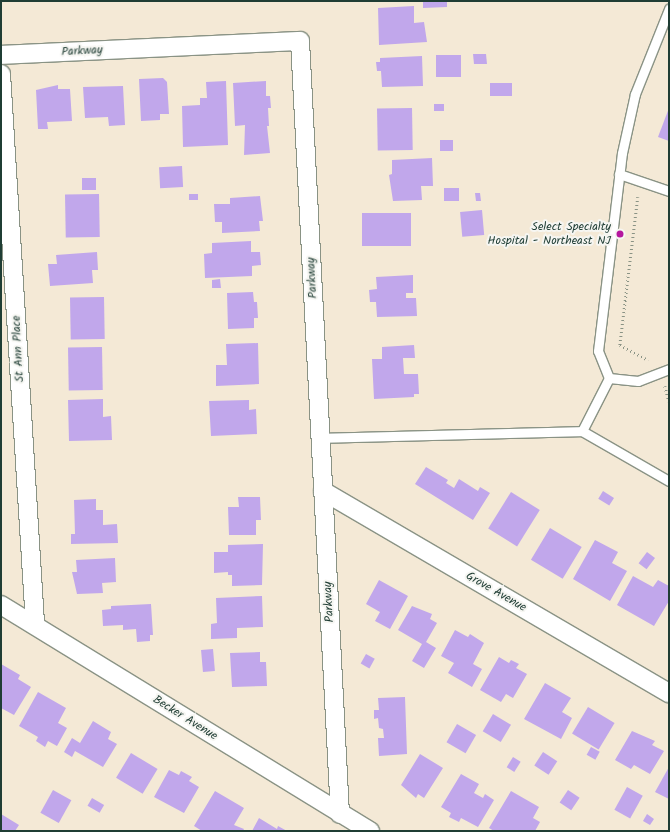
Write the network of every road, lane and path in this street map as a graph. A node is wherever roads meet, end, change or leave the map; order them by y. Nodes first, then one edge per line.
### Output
1 (669, 8) edge
2 (1, 55) edge
3 (1, 74) edge
4 (619, 174) junction
5 (639, 180) junction
6 (669, 191) edge
7 (669, 370) edge
8 (658, 373) junction
9 (609, 378) junction
10 (582, 431) junction
11 (320, 438) junction
12 (669, 481) edge
13 (323, 491) junction
14 (1, 605) edge
15 (34, 624) junction
16 (669, 693) edge
17 (340, 814) junction
18 (370, 831) edge

1 - 4 lane
2 - 11 street, Parkway
3 - 15 street, St Ann Place
4 - 5 lane
4 - 9 lane
5 - 6 lane
5 - 8 path
7 - 8 lane
8 - 9 lane
9 - 10 lane
10 - 11 lane
10 - 12 lane
11 - 13 street, Parkway
13 - 16 street, Grove Avenue
13 - 17 street, Parkway
14 - 15 street, Becker Avenue
15 - 17 street, Becker Avenue
17 - 18 street, Becker Avenue

